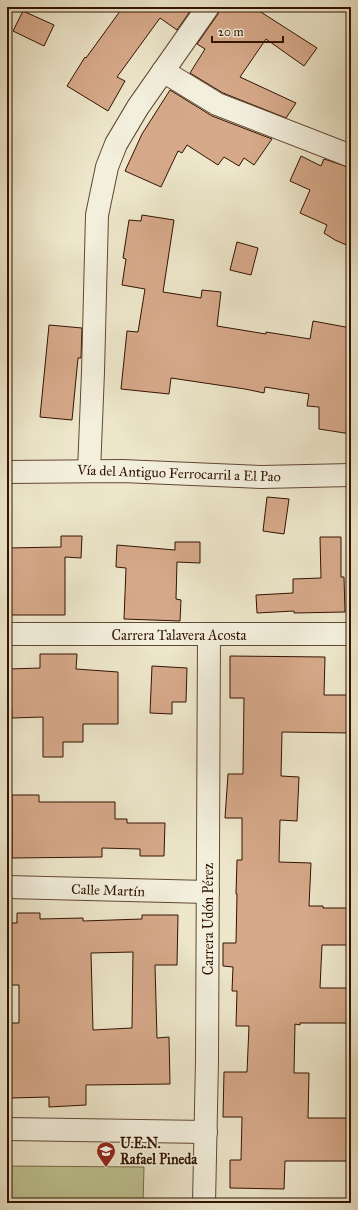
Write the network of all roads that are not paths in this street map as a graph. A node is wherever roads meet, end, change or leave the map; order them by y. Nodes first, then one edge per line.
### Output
1 (208, 7) edge
2 (163, 71) junction
3 (351, 156) edge
4 (89, 471) junction
5 (7, 472) edge
6 (351, 475) edge
7 (7, 634) edge
8 (351, 634) edge
9 (209, 635) junction
10 (7, 887) edge
11 (208, 892) junction
12 (7, 1129) edge
13 (206, 1132) junction
14 (204, 1203) edge

1 - 2 street
2 - 3 street
2 - 4 street
4 - 5 street, Vía del Antiguo Ferrocarril a El Pao
4 - 6 street, Vía del Antiguo Ferrocarril a El Pao
7 - 9 street, Carrera Talavera Acosta
8 - 9 street, Carrera Talavera Acosta
9 - 11 street, Carrera Udón Pérez
10 - 11 street, Calle Martín
11 - 13 street, Carrera Udón Pérez
12 - 13 street
13 - 14 street, Carrera Udón Pérez

